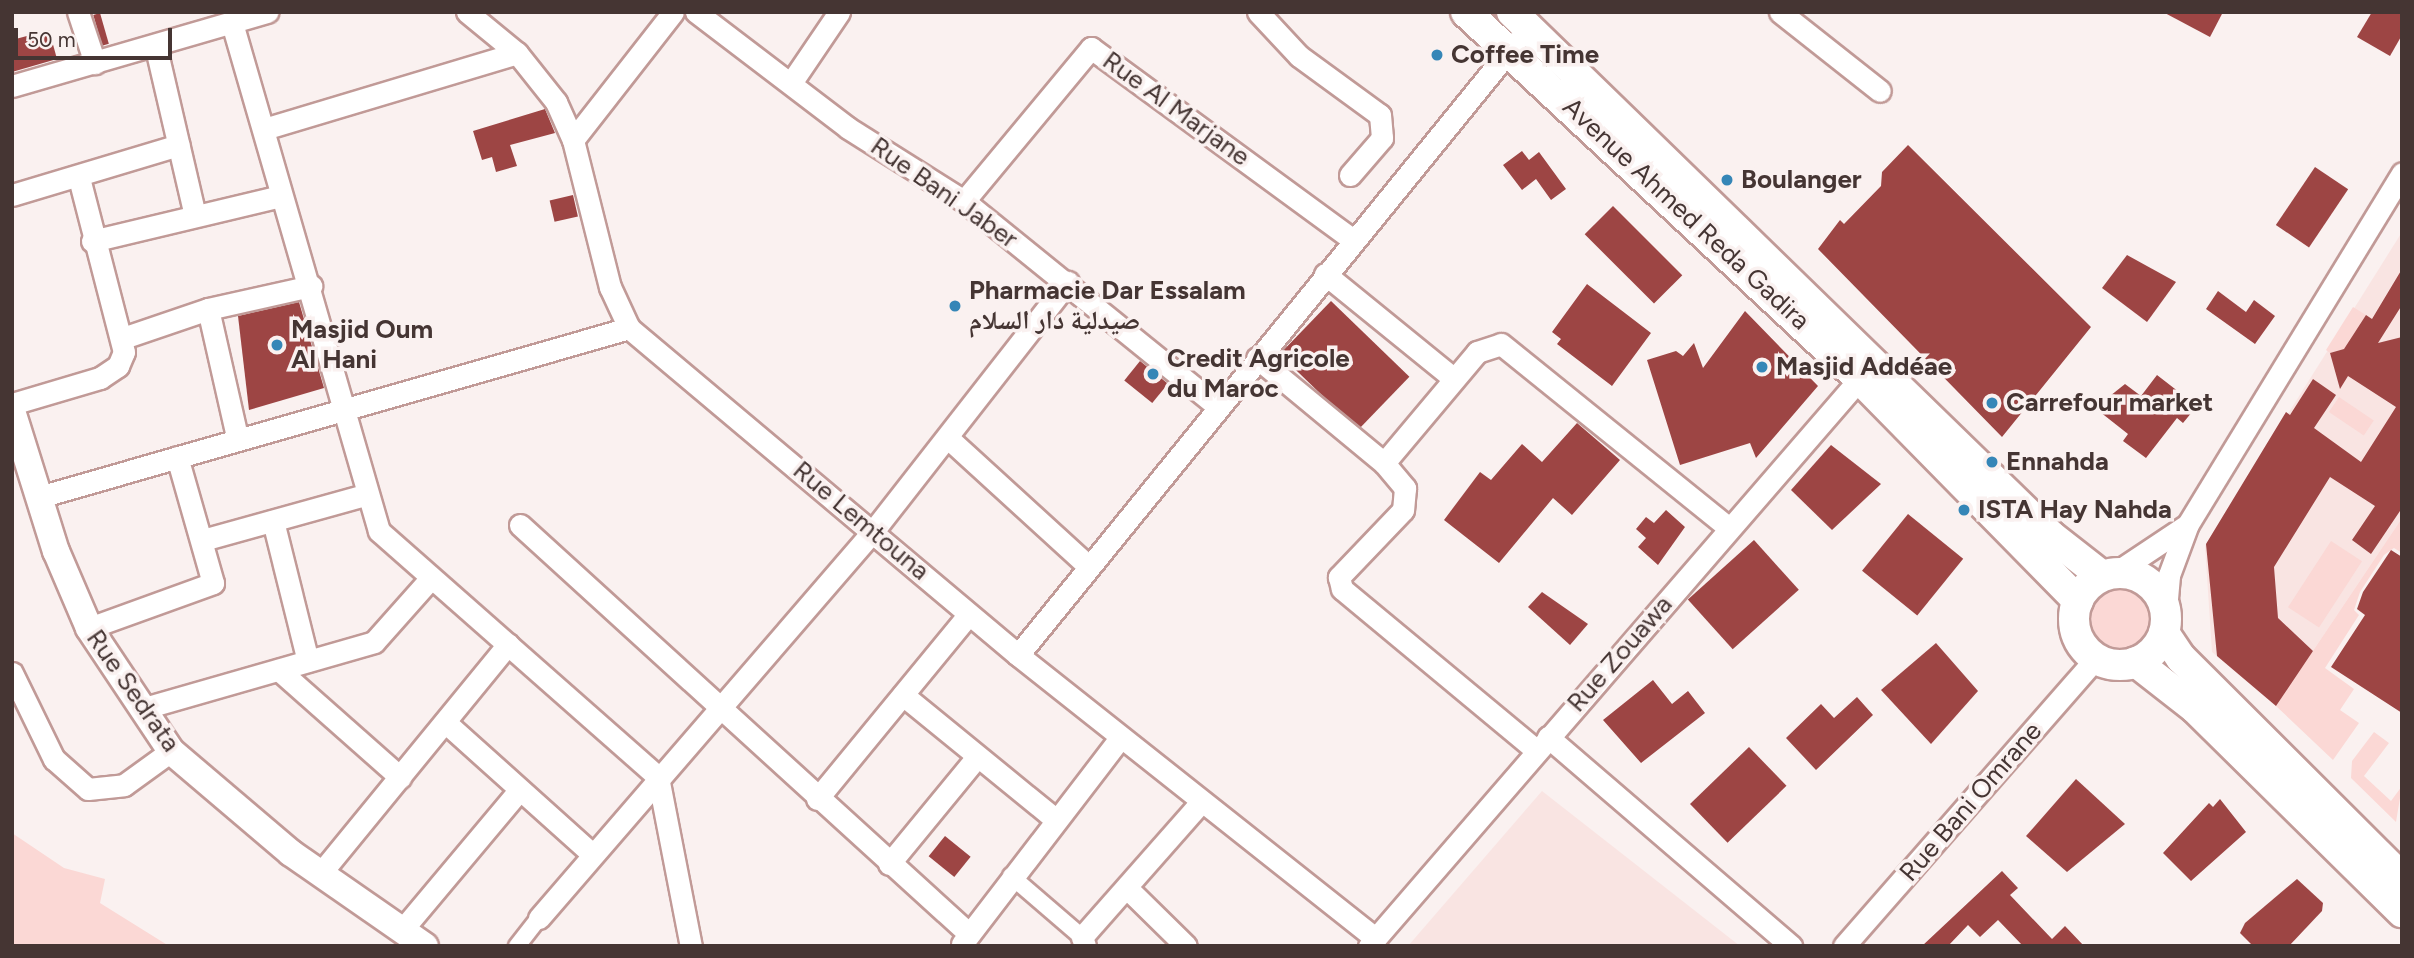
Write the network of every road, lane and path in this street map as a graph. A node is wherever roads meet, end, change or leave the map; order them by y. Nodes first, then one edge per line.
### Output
1 (78, 12) edge
2 (267, 12) edge
3 (467, 12) edge
4 (673, 12) edge
5 (696, 12) edge
6 (839, 12) edge
7 (1258, 12) edge
8 (1466, 12) edge
9 (1780, 12) edge
10 (232, 23) junction
11 (1517, 29) edge
12 (156, 48) junction
13 (517, 54) junction
14 (95, 63) junction
15 (792, 83) junction
16 (12, 86) edge
17 (1880, 91) dead end
18 (264, 129) junction
19 (572, 140) junction
20 (179, 145) junction
21 (2402, 173) edge
22 (1350, 175) dead end
23 (79, 178) junction
24 (12, 195) edge
25 (281, 196) junction
26 (964, 201) junction
27 (195, 215) junction
28 (1353, 240) junction
29 (92, 241) junction
30 (1325, 274) junction
31 (1068, 282) junction
32 (311, 286) junction
33 (208, 309) junction
34 (629, 328) junction
35 (123, 338) junction
36 (1257, 358) junction
37 (1866, 371) junction
38 (1454, 379) junction
39 (12, 404) edge
40 (1218, 407) junction
41 (344, 408) junction
42 (12, 411) edge
43 (237, 437) junction
44 (948, 438) junction
45 (177, 457) junction
46 (1384, 463) junction
47 (365, 495) junction
48 (39, 497) junction
49 (273, 521) junction
50 (2189, 524) junction
51 (520, 525) dead end
52 (1728, 528) junction
53 (874, 530) junction
54 (206, 539) junction
55 (1087, 565) junction
56 (2108, 575) junction
57 (429, 580) junction
58 (2078, 601) junction
59 (969, 614) junction
60 (2165, 621) junction
61 (89, 628) junction
62 (508, 644) junction
63 (1018, 654) junction
64 (2096, 658) junction
65 (308, 661) junction
66 (2136, 662) junction
67 (279, 670) junction
68 (12, 673) edge
69 (903, 695) junction
70 (141, 709) junction
71 (721, 709) junction
72 (445, 722) junction
73 (1120, 738) junction
74 (1542, 743) junction
75 (171, 751) junction
76 (977, 757) junction
77 (400, 777) junction
78 (658, 777) junction
79 (518, 792) junction
80 (817, 799) junction
81 (1201, 802) junction
82 (1054, 818) junction
83 (592, 854) junction
84 (889, 864) junction
85 (320, 874) junction
86 (1011, 876) junction
87 (2402, 878) edge
88 (1128, 889) junction
89 (2402, 912) edge
90 (539, 918) joint
91 (402, 930) junction
92 (1084, 941) edge
93 (961, 942) edge
94 (1372, 942) edge
95 (425, 946) edge
96 (517, 946) edge
97 (691, 946) edge
98 (1186, 946) edge
99 (1791, 946) edge
100 (1844, 946) edge

1 - 14 street
2 - 10 street
3 - 13 street, Rue Lemtouna
4 - 19 street
5 - 15 street, Rue Bani Jaber
6 - 15 street
7 - 22 street
8 - 11 main road, Avenue Ahmed Reda Gadira
9 - 17 street
10 - 12 street
10 - 18 street
11 - 28 street
11 - 37 main road, Avenue Ahmed Reda Gadira
12 - 14 street
12 - 20 street
13 - 18 street
13 - 19 street, Rue Lemtouna
14 - 16 street
15 - 26 street, Rue Bani Jaber
18 - 25 street
19 - 34 street, Rue Lemtouna
20 - 23 street
20 - 27 street
21 - 50 street
23 - 24 street
23 - 29 street
25 - 27 street
25 - 32 street
26 - 28 street, Rue Al Marjane
26 - 31 street, Rue Bani Jaber
27 - 29 street
28 - 30 street
29 - 35 street
30 - 36 street
30 - 38 street
31 - 40 street, Rue Bani Jaber
31 - 44 street
32 - 33 street
32 - 41 street
33 - 35 street
33 - 43 street
34 - 41 street
34 - 53 street, Rue Lemtouna
35 - 39 street
36 - 40 street
36 - 46 street
37 - 52 street, Rue Zouawa
37 - 56 main road, Avenue Ahmed Reda Gadira
37 - 58 main road, Avenue Ahmed Reda Gadira
38 - 46 street
38 - 52 street
40 - 55 street
41 - 43 street
41 - 47 street
42 - 48 street, Rue Sedrata
43 - 45 street
44 - 53 street
44 - 55 street
45 - 48 street
45 - 54 street
46 - 74 street
47 - 49 street
47 - 57 street
48 - 61 street, Rue Sedrata
49 - 54 street
49 - 65 street
50 - 56 street
50 - 60 street
51 - 71 street
52 - 74 street, Rue Zouawa
53 - 59 street, Rue Lemtouna
53 - 71 street
54 - 61 street
55 - 63 street
56 - 58 main road
56 - 60 main road
57 - 62 street
57 - 65 street
58 - 64 main road
59 - 63 street, Rue Lemtouna
59 - 69 street
60 - 66 main road
60 - 87 main road
61 - 70 street, Rue Sedrata
62 - 72 street
62 - 78 street
63 - 73 street, Rue Lemtouna
64 - 66 main road
64 - 100 street, Rue Bani Omrane
65 - 67 street
66 - 89 main road
67 - 70 street
67 - 77 street
68 - 75 street
69 - 76 street
69 - 80 street
70 - 75 street, Rue Sedrata
71 - 78 street
71 - 80 street
72 - 77 street
72 - 79 street
73 - 81 street, Rue Lemtouna
73 - 82 street
74 - 94 street, Rue Zouawa
74 - 99 street
75 - 85 street, Rue Sedrata
76 - 82 street
76 - 84 street
77 - 85 street
78 - 83 street
78 - 97 street
79 - 83 street
79 - 91 street
80 - 84 street
81 - 88 street
81 - 94 street, Rue Lemtouna
82 - 86 street
83 - 90 street
84 - 93 street
85 - 91 street, Rue Sedrata
86 - 92 street
86 - 93 street
88 - 92 street
88 - 98 street
90 - 96 street
91 - 95 street, Rue Sedrata

